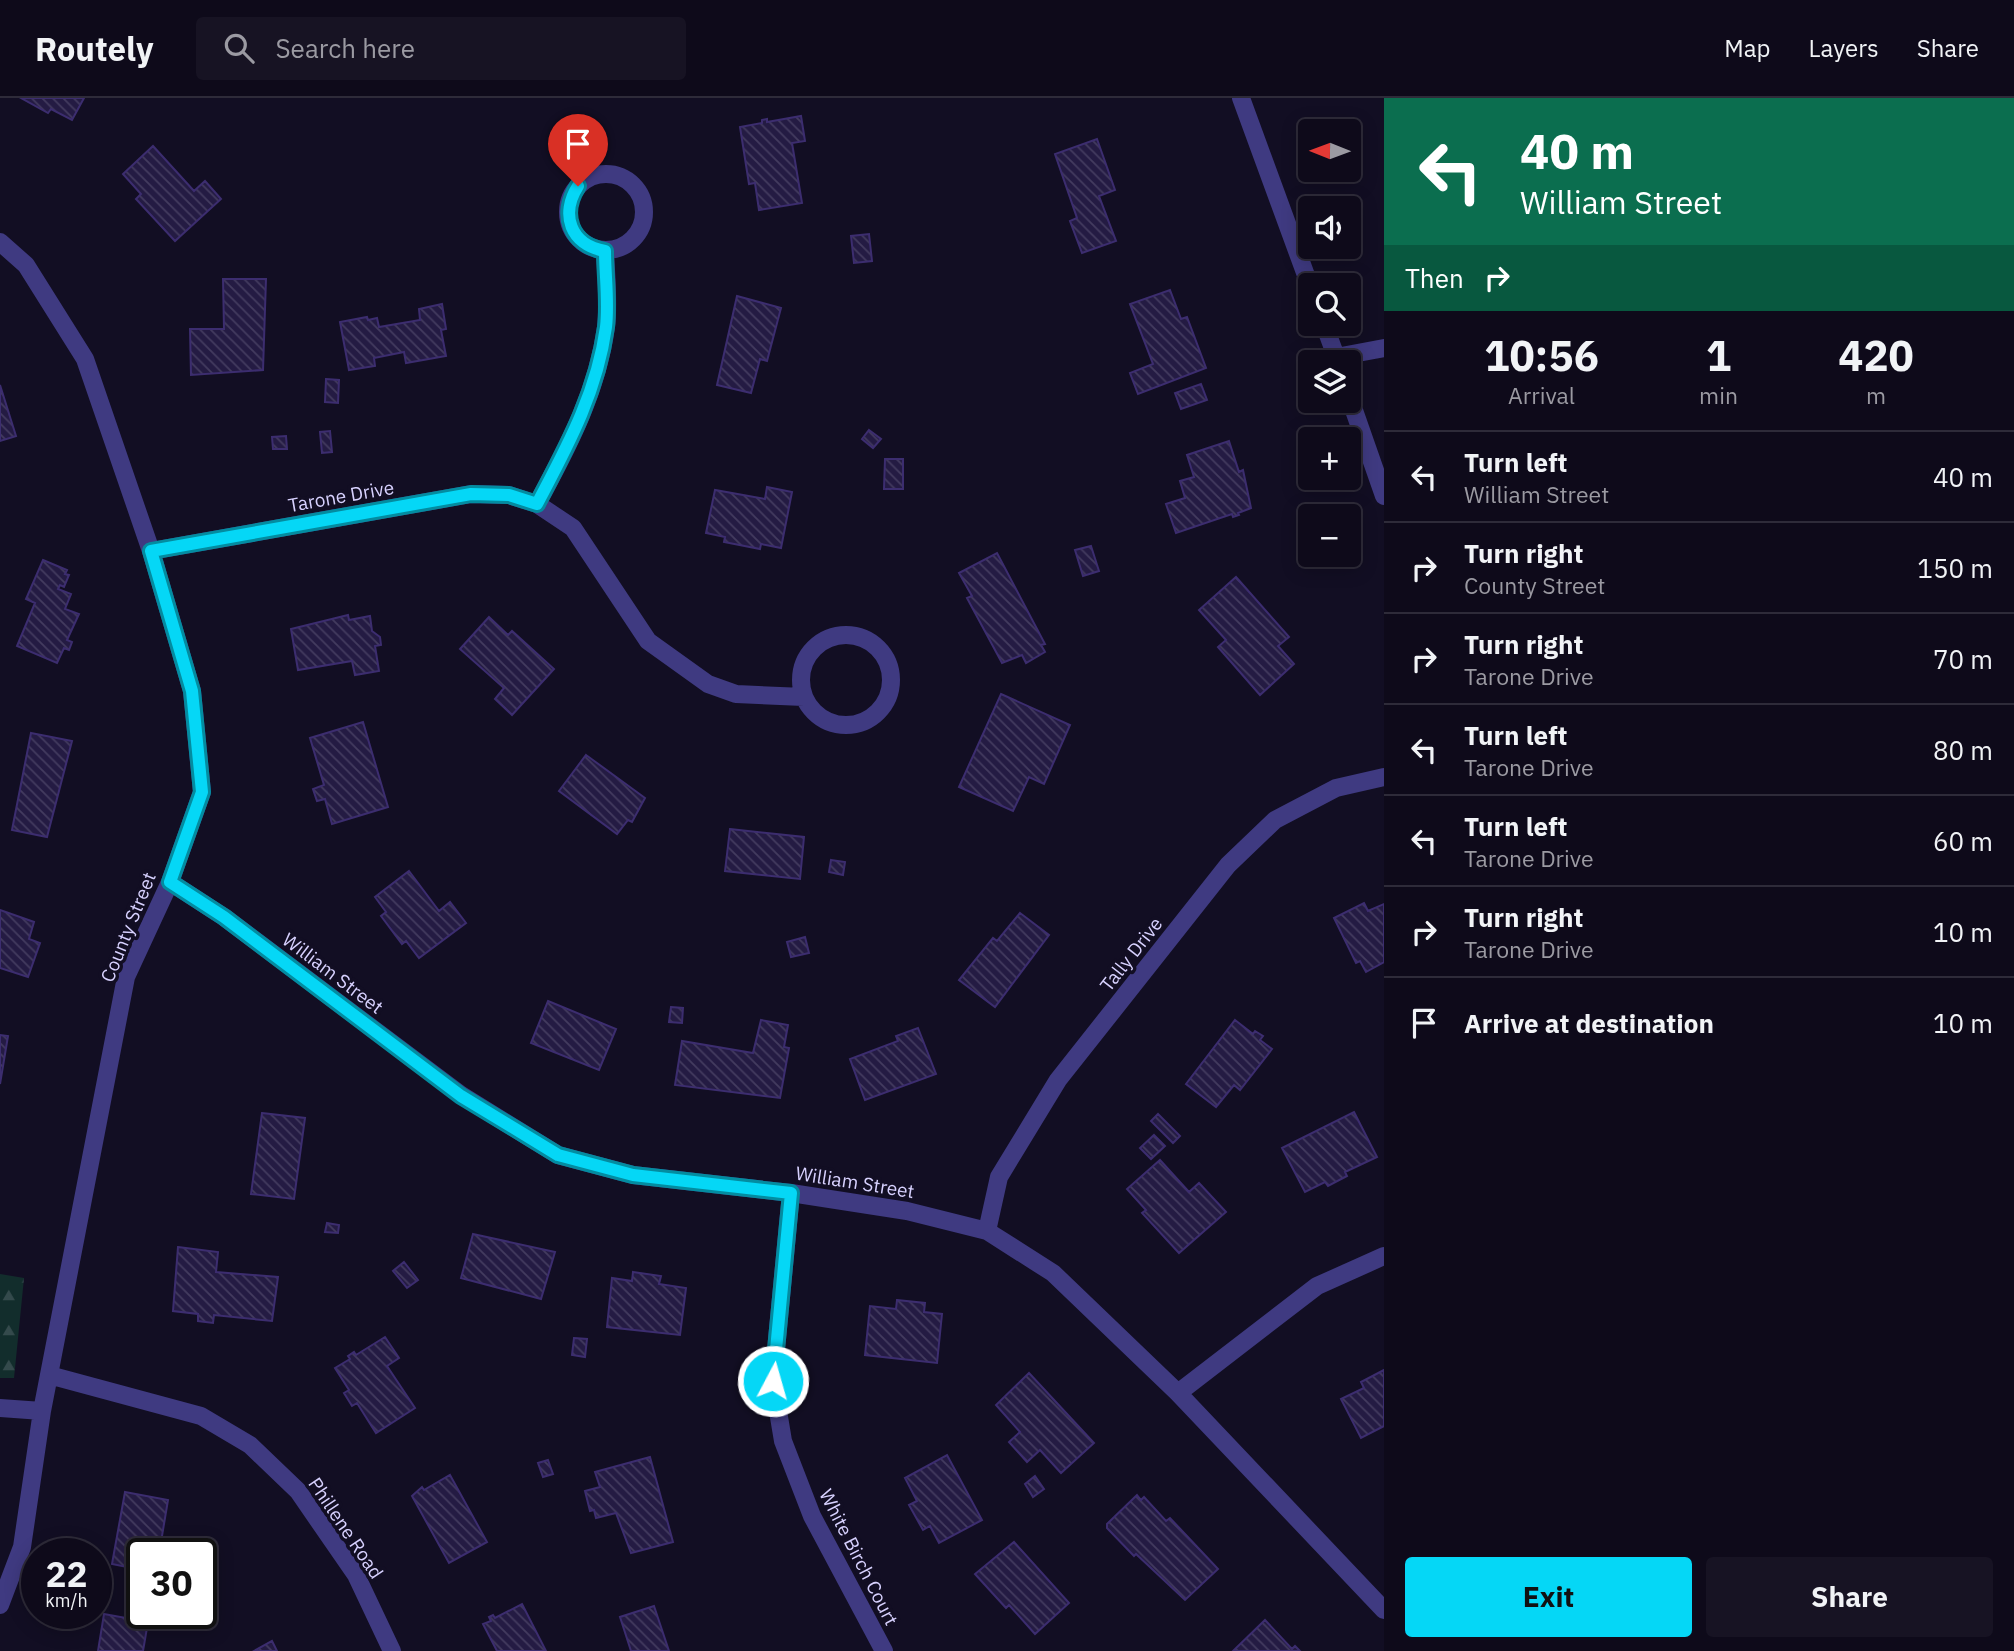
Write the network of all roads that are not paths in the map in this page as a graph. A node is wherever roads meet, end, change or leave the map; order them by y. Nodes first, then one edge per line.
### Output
1 (1241, 98) edge
2 (0, 242) edge
3 (605, 251) junction
4 (1305, 273) edge
5 (1384, 348) edge
6 (1361, 354) edge
7 (1355, 413) edge
8 (1384, 496) edge
9 (537, 504) junction
10 (151, 551) junction
11 (804, 697) junction
12 (1384, 777) edge
13 (170, 882) junction
14 (791, 1193) junction
15 (987, 1231) junction
16 (1384, 1256) edge
17 (49, 1375) junction
18 (1178, 1393) junction
19 (0, 1408) edge
20 (42, 1411) junction
21 (0, 1605) edge
22 (1384, 1610) edge
23 (392, 1651) edge
24 (884, 1651) edge

1 - 4 street
2 - 10 street, County Street
3 - 3 street
3 - 9 street
5 - 6 street
7 - 8 street
9 - 10 street, Tarone Drive
9 - 11 street, Tarone Drive
10 - 13 street, County Street
11 - 11 street
12 - 15 street, Tally Drive
13 - 14 street, William Street
13 - 17 street, County Street
14 - 15 street, William Street
14 - 24 street, White Birch Court
15 - 18 street, William Street
16 - 18 street
17 - 20 street, County Street
17 - 23 street, Phillene Road
18 - 22 street, William Street
19 - 20 street
20 - 21 street, County Street

